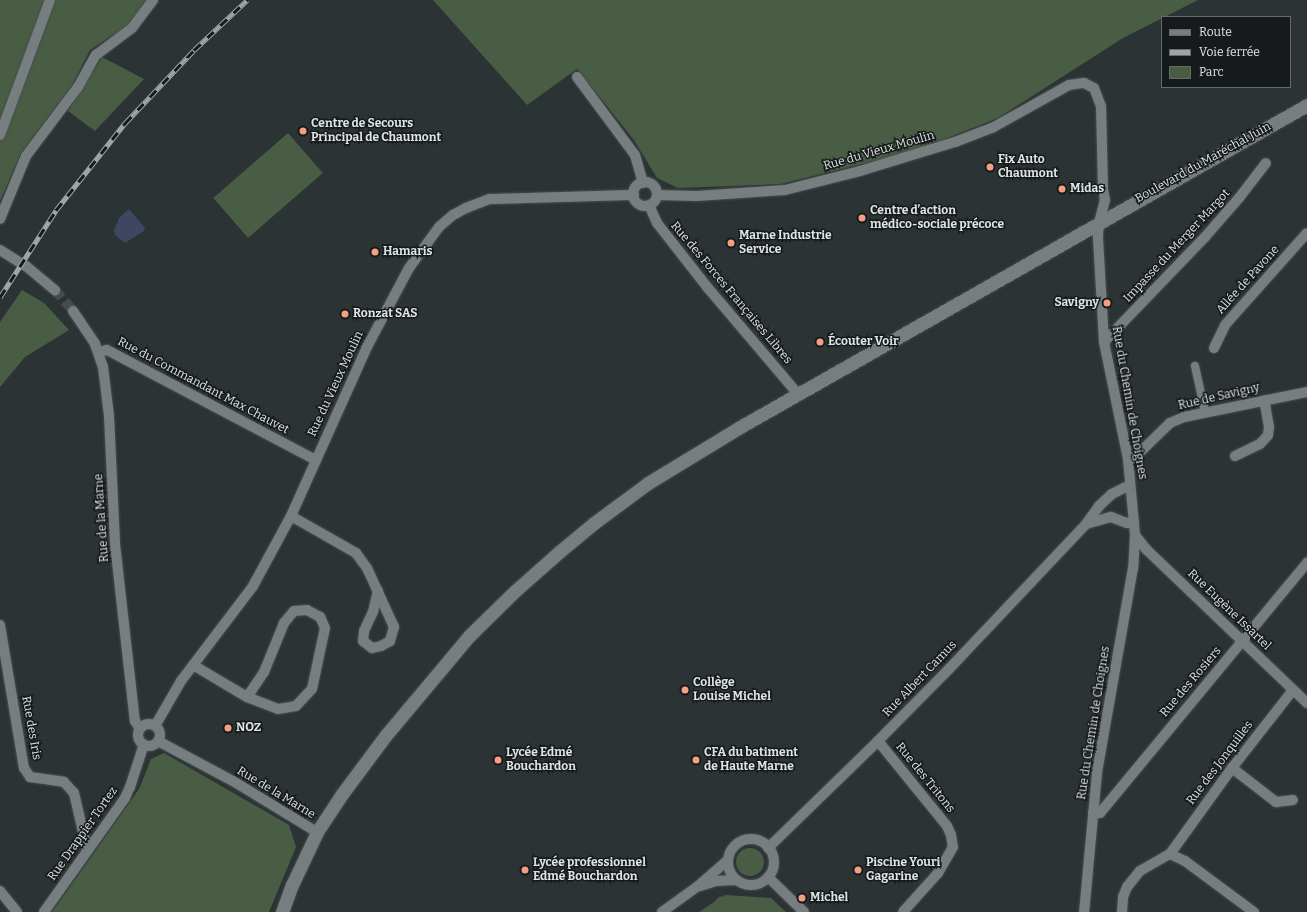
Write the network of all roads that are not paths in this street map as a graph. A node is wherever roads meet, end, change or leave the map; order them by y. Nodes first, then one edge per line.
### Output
1 (50, 0) edge
2 (153, 0) edge
3 (577, 77) dead end
4 (1094, 88) joint
5 (1307, 105) edge
6 (0, 135) edge
7 (1266, 163) dead end
8 (643, 183) junction
9 (634, 195) junction
10 (657, 195) junction
11 (649, 205) junction
12 (0, 219) edge
13 (1099, 222) junction
14 (1307, 233) edge
15 (0, 250) edge
16 (55, 290) tunnel mouth
17 (73, 311) tunnel mouth
18 (1104, 342) junction
19 (1214, 348) dead end
20 (99, 352) junction
21 (1196, 366) dead end
22 (1307, 392) edge
23 (798, 394) junction
24 (1264, 400) junction
25 (1204, 412) junction
26 (1235, 456) dead end
27 (1128, 459) junction
28 (316, 460) junction
29 (1130, 485) junction
30 (1103, 503) junction
31 (291, 516) junction
32 (1111, 517) junction
33 (1134, 522) junction
34 (1086, 524) junction
35 (1135, 535) junction
36 (1307, 563) edge
37 (378, 592) junction
38 (0, 625) edge
39 (1243, 640) junction
40 (193, 665) junction
41 (1293, 690) junction
42 (247, 696) junction
43 (1307, 703) edge
44 (155, 726) junction
45 (140, 729) junction
46 (158, 741) junction
47 (878, 741) junction
48 (144, 744) junction
49 (1232, 768) junction
50 (1293, 800) dead end
51 (1093, 812) junction
52 (317, 832) junction
53 (768, 848) junction
54 (87, 849) junction
55 (1170, 854) junction
56 (728, 860) junction
57 (768, 877) junction
58 (736, 880) junction
59 (698, 886) junction
60 (0, 891) edge
61 (17, 912) edge
62 (44, 912) edge
63 (282, 912) edge
64 (662, 912) edge
65 (804, 912) edge
66 (903, 912) edge
67 (1084, 912) edge
68 (1122, 912) edge
69 (1254, 912) edge

1 - 6 street
2 - 12 street
3 - 8 street
4 - 10 street, Rue du Vieux Moulin
4 - 13 street, Rue du Chemin de Choignes
5 - 13 street, Boulevard du Maréchal Juin
7 - 18 street, Impasse du Merger Margot
8 - 9 street
8 - 10 street
9 - 11 street
9 - 28 street, Rue du Vieux Moulin
10 - 11 street
11 - 23 street, Rue des Forces Françaises Libres
13 - 18 street, Rue du Chemin de Choignes
13 - 23 street, Boulevard du Maréchal Juin
14 - 19 street, Allée de Pavone
15 - 16 street
17 - 20 street, Rue de la Marne
18 - 27 street, Rue du Chemin de Choignes
20 - 28 street, Rue du Commandant Max Chauvet
20 - 45 street, Rue de la Marne
21 - 25 street
22 - 24 street, Rue de Savigny
23 - 52 street, Boulevard du Maréchal Juin
24 - 25 street, Rue de Savigny
24 - 26 street
25 - 27 street, Rue de Savigny
27 - 29 street, Rue du Chemin de Choignes
28 - 31 street, Rue du Vieux Moulin
29 - 30 street, Rue Albert Camus
29 - 33 street, Rue du Chemin de Choignes
30 - 32 street
30 - 34 street, Rue Albert Camus
31 - 37 street
31 - 40 street, Rue du Vieux Moulin
32 - 33 street
32 - 34 street
33 - 35 street, Rue du Chemin de Choignes
34 - 47 street, Rue Albert Camus
35 - 39 street, Rue Eugène Issartel
35 - 51 street, Rue du Chemin de Choignes
36 - 39 street, Rue des Rosiers
37 - 37 street
38 - 54 street, Rue des Iris
39 - 41 street, Rue Eugène Issartel
39 - 51 street, Rue des Rosiers
40 - 42 street
40 - 44 street, Rue du Vieux Moulin
41 - 43 street, Rue Eugène Issartel
41 - 49 street, Rue des Jonquilles
42 - 42 street
44 - 45 street
44 - 46 street
45 - 48 street
46 - 48 street
46 - 52 street, Rue de la Marne
47 - 53 street, Rue Albert Camus
47 - 66 street, Rue des Tritons
48 - 54 street, Rue Drappier Tortez
49 - 50 street
49 - 55 street, Rue des Jonquilles
51 - 67 street, Rue du Chemin de Choignes
52 - 63 street, Boulevard du Maréchal Juin
53 - 56 street
53 - 57 street
54 - 62 street, Rue Drappier Tortez
55 - 68 street
55 - 69 street
56 - 58 street
56 - 59 street
57 - 58 street
57 - 65 street
58 - 59 street
59 - 64 street
60 - 61 street

